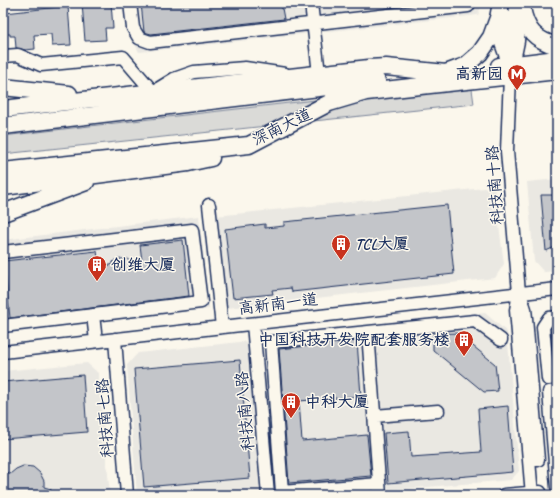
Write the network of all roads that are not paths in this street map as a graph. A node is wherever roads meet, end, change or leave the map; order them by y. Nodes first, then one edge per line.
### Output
1 (130, 3) edge
2 (311, 3) edge
3 (502, 3) edge
4 (519, 3) edge
5 (468, 6) dead end
6 (313, 23) junction
7 (557, 46) edge
8 (3, 56) edge
9 (557, 59) edge
10 (511, 70) junction
11 (557, 71) edge
12 (446, 72) junction
13 (319, 74) junction
14 (3, 87) edge
15 (153, 92) junction
16 (120, 96) junction
17 (3, 109) edge
18 (3, 126) edge
19 (249, 145) junction
20 (3, 171) edge
21 (109, 173) junction
22 (3, 187) edge
23 (209, 205) dead end
24 (3, 213) edge
25 (3, 252) edge
26 (557, 289) edge
27 (519, 292) junction
28 (93, 315) junction
29 (557, 317) edge
30 (254, 324) junction
31 (3, 326) edge
32 (222, 327) junction
33 (368, 332) junction
34 (115, 339) junction
35 (501, 340) dead end
36 (96, 341) junction
37 (3, 352) edge
38 (557, 378) edge
39 (557, 391) edge
40 (438, 411) dead end
41 (374, 416) junction
42 (557, 487) edge
43 (380, 489) edge
44 (536, 494) edge
45 (127, 495) edge
46 (268, 495) edge
47 (504, 495) edge

1 - 6 street
2 - 6 street
3 - 10 main road
3 - 12 main road
4 - 7 main road
4 - 10 main road
5 - 6 street
6 - 13 street
8 - 15 street
9 - 10 main road, 深南大道
10 - 11 main road, 深南大道
10 - 12 main road, 深南大道
10 - 19 main road, 深南大道
10 - 27 street, 科技南十路
12 - 13 main road
12 - 18 main road, 深南大道
13 - 15 main road
14 - 16 main road
15 - 16 main road
16 - 17 main road
19 - 20 main road, 深南大道
19 - 21 main road
21 - 22 main road
21 - 24 main road
23 - 32 street
25 - 28 street
26 - 27 street, 高新南一道
27 - 30 street, 高新南一道
27 - 44 street, 科技南十路
28 - 31 street
28 - 36 street
29 - 38 street
30 - 32 street, 高新南一道
30 - 46 street, 科技南八路
32 - 34 street, 高新南一道
33 - 35 street
33 - 41 street
33 - 43 street
34 - 36 street, 高新南一道
34 - 45 street, 科技南七路
36 - 37 street, 高新南一道
39 - 42 street
40 - 41 street
41 - 43 street
44 - 47 street

